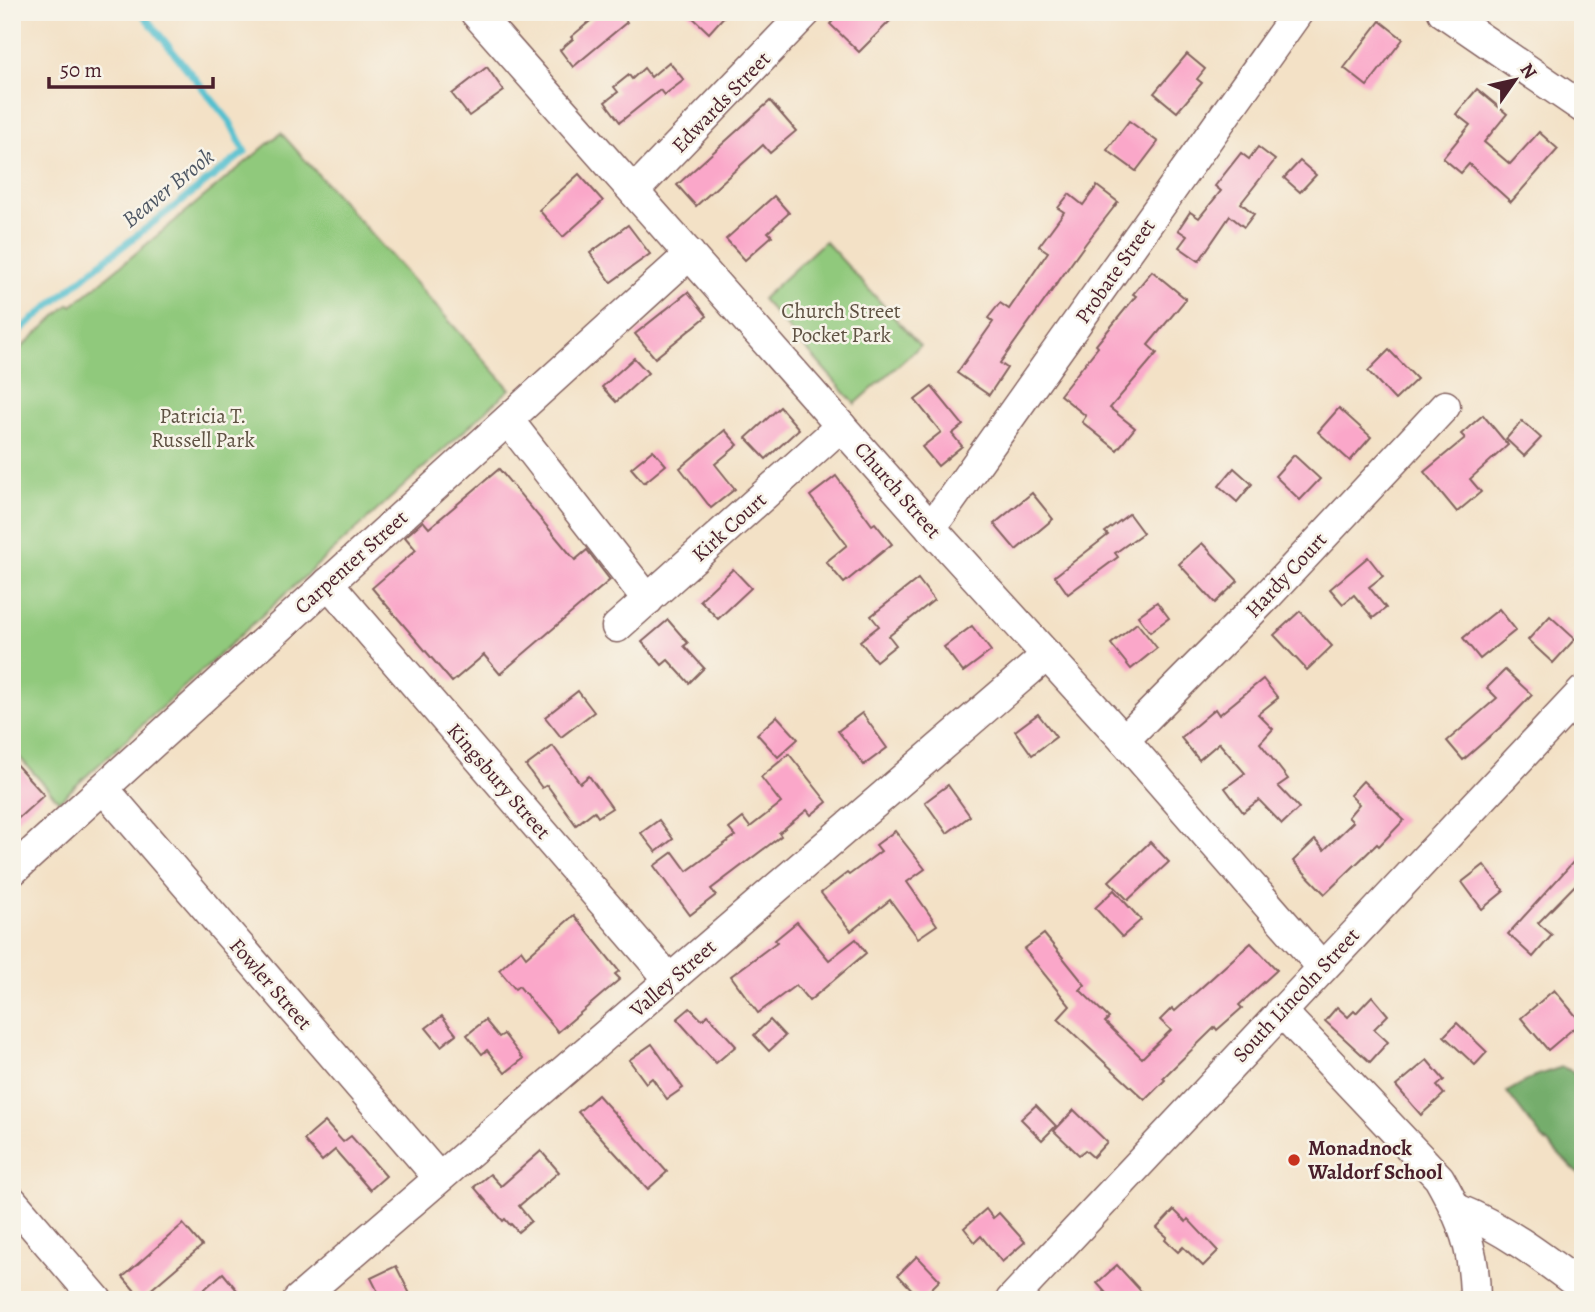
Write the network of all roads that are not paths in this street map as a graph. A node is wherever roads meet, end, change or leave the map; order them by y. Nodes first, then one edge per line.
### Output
1 (475, 12) edge
2 (806, 12) edge
3 (1298, 12) edge
4 (1456, 16) edge
5 (1583, 108) edge
6 (634, 191) junction
7 (690, 254) junction
8 (1445, 406) dead end
9 (508, 419) junction
10 (841, 426) junction
11 (931, 528) junction
12 (328, 583) junction
13 (648, 600) junction
14 (617, 627) dead end
15 (1047, 655) junction
16 (1583, 691) edge
17 (1124, 740) junction
18 (104, 789) junction
19 (12, 871) edge
20 (1322, 967) junction
21 (670, 980) junction
22 (1281, 1011) junction
23 (439, 1178) junction
24 (12, 1201) edge
25 (1457, 1209) junction
26 (1583, 1288) edge
27 (97, 1300) edge
28 (298, 1300) edge
29 (1011, 1300) edge
30 (1475, 1300) edge

1 - 6 street, Church Street
2 - 6 street, Edwards Street
3 - 11 street, Probate Street
4 - 5 street
6 - 7 street, Church Street
7 - 9 street, Carpenter Street
7 - 10 street, Church Street
8 - 17 street, Hardy Court
9 - 12 street, Carpenter Street
9 - 13 street
10 - 11 street, Church Street
10 - 13 street, Kirk Court
11 - 15 street, Church Street
12 - 18 street, Carpenter Street
12 - 21 street, Kingsbury Street
13 - 14 street, Kirk Court
15 - 17 street, Church Street
15 - 21 street, Valley Street
16 - 20 street, South Lincoln Street
17 - 20 street, Church Street
18 - 19 street, Carpenter Street
18 - 23 street, Fowler Street
20 - 22 street, South Lincoln Street
21 - 23 street, Valley Street
22 - 25 street
22 - 29 street, South Lincoln Street
23 - 28 street, Valley Street
24 - 27 street
25 - 26 street
25 - 30 street

